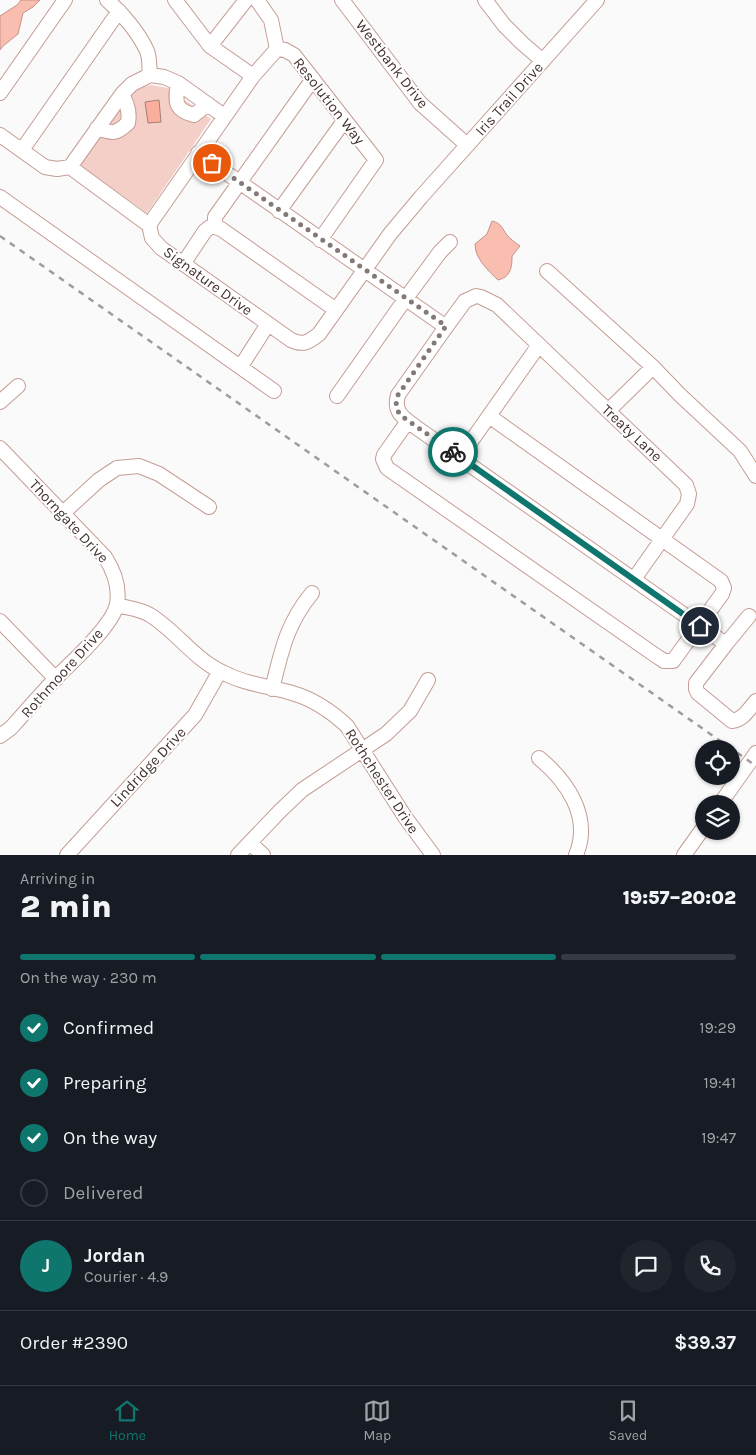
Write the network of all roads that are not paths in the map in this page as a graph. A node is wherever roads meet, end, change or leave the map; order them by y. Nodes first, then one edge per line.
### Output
1 (65, 0) edge
2 (107, 0) edge
3 (246, 0) edge
4 (257, 0) edge
5 (342, 0) edge
6 (485, 0) edge
7 (597, 0) edge
8 (179, 2) edge
9 (119, 11) junction
10 (210, 46) junction
11 (277, 48) junction
12 (543, 61) junction
13 (150, 75) junction
14 (253, 76) junction
15 (313, 79) junction
16 (178, 83) junction
17 (0, 93) edge
18 (122, 94) junction
19 (208, 104) junction
20 (224, 116) junction
21 (344, 121) junction
22 (97, 128) junction
23 (0, 135) edge
24 (467, 145) junction
25 (22, 150) junction
26 (198, 153) junction
27 (70, 168) junction
28 (239, 183) junction
29 (0, 197) edge
30 (279, 211) junction
31 (149, 225) junction
32 (215, 227) junction
33 (320, 240) junction
34 (450, 242) dead end
35 (182, 264) junction
36 (364, 269) junction
37 (547, 271) dead end
38 (406, 298) junction
39 (336, 310) junction
40 (268, 324) junction
41 (446, 326) junction
42 (301, 344) joint
43 (539, 345) junction
44 (241, 366) junction
45 (652, 367) junction
46 (18, 386) dead end
47 (274, 391) dead end
48 (337, 396) dead end
49 (0, 402) edge
50 (608, 410) junction
51 (489, 416) junction
52 (408, 421) junction
53 (0, 448) edge
54 (460, 457) junction
55 (756, 476) edge
56 (209, 508) dead end
57 (63, 514) junction
58 (663, 539) junction
59 (634, 579) junction
60 (312, 593) dead end
61 (117, 605) junction
62 (749, 616) dead end
63 (0, 621) edge
64 (700, 626) junction
65 (723, 641) junction
66 (220, 672) junction
67 (56, 679) junction
68 (428, 680) dead end
69 (272, 689) junction
70 (756, 701) edge
71 (0, 736) edge
72 (362, 750) junction
73 (756, 754) edge
74 (539, 758) dead end
75 (726, 795) edge
76 (695, 840) edge
77 (250, 843) junction
78 (67, 855) edge
79 (238, 855) edge
80 (263, 855) edge
81 (433, 855) edge
82 (576, 855) edge
83 (684, 855) edge

1 - 17 street
2 - 9 street
3 - 10 street
4 - 11 street
5 - 24 street, Westbank Drive
6 - 12 street
7 - 12 street, Iris Trail Drive
8 - 10 street
9 - 13 street
9 - 25 street
10 - 14 street
11 - 14 street
11 - 15 street, Resolution Way
12 - 24 street, Iris Trail Drive
13 - 16 street
13 - 18 street
14 - 20 street
15 - 21 street, Resolution Way
15 - 28 street
16 - 19 street
16 - 19 street
18 - 22 street
18 - 22 street
19 - 20 street
20 - 26 street
21 - 30 street
21 - 33 street, Resolution Way
22 - 27 street
23 - 25 street
24 - 36 street, Iris Trail Drive
25 - 27 street
26 - 28 street
26 - 31 street
27 - 31 street, Signature Drive
28 - 30 street
28 - 32 street
29 - 44 street
30 - 33 street
31 - 35 street, Signature Drive
32 - 35 street
32 - 39 street
33 - 36 street
34 - 38 street
35 - 40 street, Signature Drive
36 - 38 street
36 - 39 street, Iris Trail Drive
37 - 45 street
38 - 41 street
38 - 48 street
39 - 42 street, Iris Trail Drive
40 - 42 street, Signature Drive
40 - 44 street
41 - 43 street, Treaty Lane
41 - 52 street
43 - 50 street, Treaty Lane
43 - 51 street
44 - 47 street
45 - 50 street
45 - 55 street
46 - 49 street
50 - 58 street, Treaty Lane
51 - 54 street
51 - 58 street
52 - 54 street
52 - 64 street
53 - 57 street, Thorngate Drive
54 - 59 street
56 - 57 street
57 - 61 street, Thorngate Drive
58 - 59 street, Treaty Lane
58 - 64 street
59 - 64 street
60 - 69 street
61 - 66 street, Rothchester Drive
61 - 67 street, Rothmoore Drive
62 - 65 street
63 - 67 street
64 - 65 street
65 - 70 street
66 - 69 street, Rothchester Drive
66 - 78 street, Lindridge Drive
67 - 71 street, Rothmoore Drive
68 - 72 street
69 - 72 street, Rothchester Drive
72 - 77 street
72 - 81 street, Rothchester Drive
73 - 75 street
74 - 82 street
76 - 83 street
77 - 79 street
77 - 80 street

